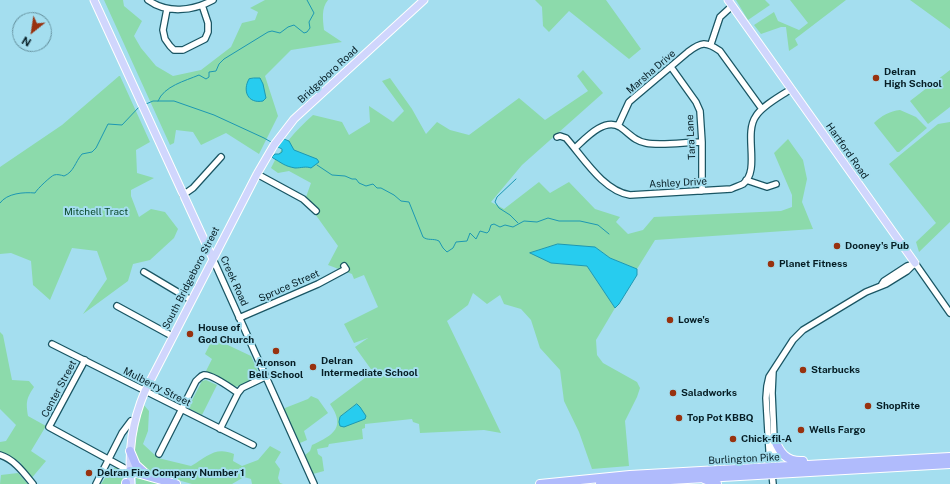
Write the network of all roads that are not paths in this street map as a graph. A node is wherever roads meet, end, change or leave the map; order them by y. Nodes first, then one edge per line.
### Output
1 (94, 0) edge
2 (148, 0) edge
3 (213, 0) edge
4 (424, 0) edge
5 (730, 3) edge
6 (202, 5) junction
7 (167, 9) junction
8 (711, 44) junction
9 (671, 67) junction
10 (791, 89) junction
11 (762, 109) junction
12 (618, 126) junction
13 (557, 137) dead end
14 (702, 142) junction
15 (575, 148) junction
16 (221, 157) dead end
17 (257, 174) junction
18 (746, 180) junction
19 (776, 184) dead end
20 (702, 191) junction
21 (183, 195) junction
22 (316, 211) dead end
23 (212, 259) junction
24 (915, 263) junction
25 (345, 268) dead end
26 (144, 272) dead end
27 (191, 300) junction
28 (117, 306) dead end
29 (950, 312) edge
30 (239, 318) junction
31 (172, 336) junction
32 (52, 344) dead end
33 (85, 360) junction
34 (773, 371) junction
35 (265, 377) junction
36 (145, 391) junction
37 (238, 393) junction
38 (182, 410) junction
39 (130, 421) junction
40 (220, 429) junction
41 (774, 438) junction
42 (253, 446) dead end
43 (130, 451) junction
44 (159, 454) dead end
45 (0, 455) edge
46 (950, 457) edge
47 (108, 460) junction
48 (950, 464) edge
49 (823, 465) junction
50 (772, 469) junction
51 (128, 470) junction
52 (152, 478) junction
53 (695, 478) junction
54 (33, 484) edge
55 (96, 484) edge
56 (128, 484) edge
57 (176, 484) edge
58 (314, 484) edge
59 (540, 484) edge
60 (600, 484) edge
61 (716, 484) edge
62 (773, 484) edge

1 - 21 main road, Creek Road
2 - 7 street
3 - 6 street
4 - 17 main road, Bridgeboro Road
5 - 8 street
5 - 10 main road, Hartford Road
6 - 7 street
6 - 7 street
8 - 9 street, Marsha Drive
8 - 11 street
9 - 12 street, Marsha Drive
9 - 14 street, Tara Lane
10 - 11 street
10 - 24 main road, Hartford Road
11 - 18 street
12 - 14 street
12 - 15 street
13 - 15 street, Ashley Drive
14 - 20 street, Tara Lane
15 - 20 street, Ashley Drive
16 - 21 street
17 - 22 street
17 - 23 main road, South Bridgeboro Street
18 - 19 street
18 - 20 street, Ashley Drive
21 - 23 main road, Creek Road
23 - 27 main road, South Bridgeboro Street
23 - 30 street, Creek Road
24 - 29 street, Hartford Road
24 - 34 street
25 - 30 street, Spruce Street
26 - 27 street
27 - 31 main road, South Bridgeboro Street
28 - 31 street
30 - 35 street, Creek Road
31 - 36 main road, South Bridgeboro Street
32 - 33 street, Mulberry Street
33 - 36 street, Mulberry Street
33 - 47 street, Center Street
34 - 41 street
34 - 50 street
35 - 37 street
35 - 58 street, Creek Road
36 - 38 street, Mulberry Street
36 - 39 main road, South Bridgeboro Street
36 - 43 main road, South Bridgeboro Street
37 - 38 street
37 - 40 street
38 - 40 street, Mulberry Street
38 - 44 street
39 - 47 street, South Bridgeboro Street
39 - 51 main road, South Bridgeboro Street
40 - 42 street, Mulberry Street
41 - 49 highway
41 - 50 street
43 - 51 main road, South Bridgeboro Street
43 - 52 highway
45 - 54 street
46 - 49 highway, Burlington Pike
47 - 51 street
47 - 55 street, South Bridgeboro Street
48 - 50 highway, Burlington Pike
49 - 50 highway, Burlington Pike
50 - 53 highway, Burlington Pike
50 - 59 highway, Burlington Pike
50 - 62 street
51 - 52 highway
51 - 56 main road, South Bridgeboro Street
52 - 57 highway
53 - 60 highway, Burlington Pike
53 - 61 highway

